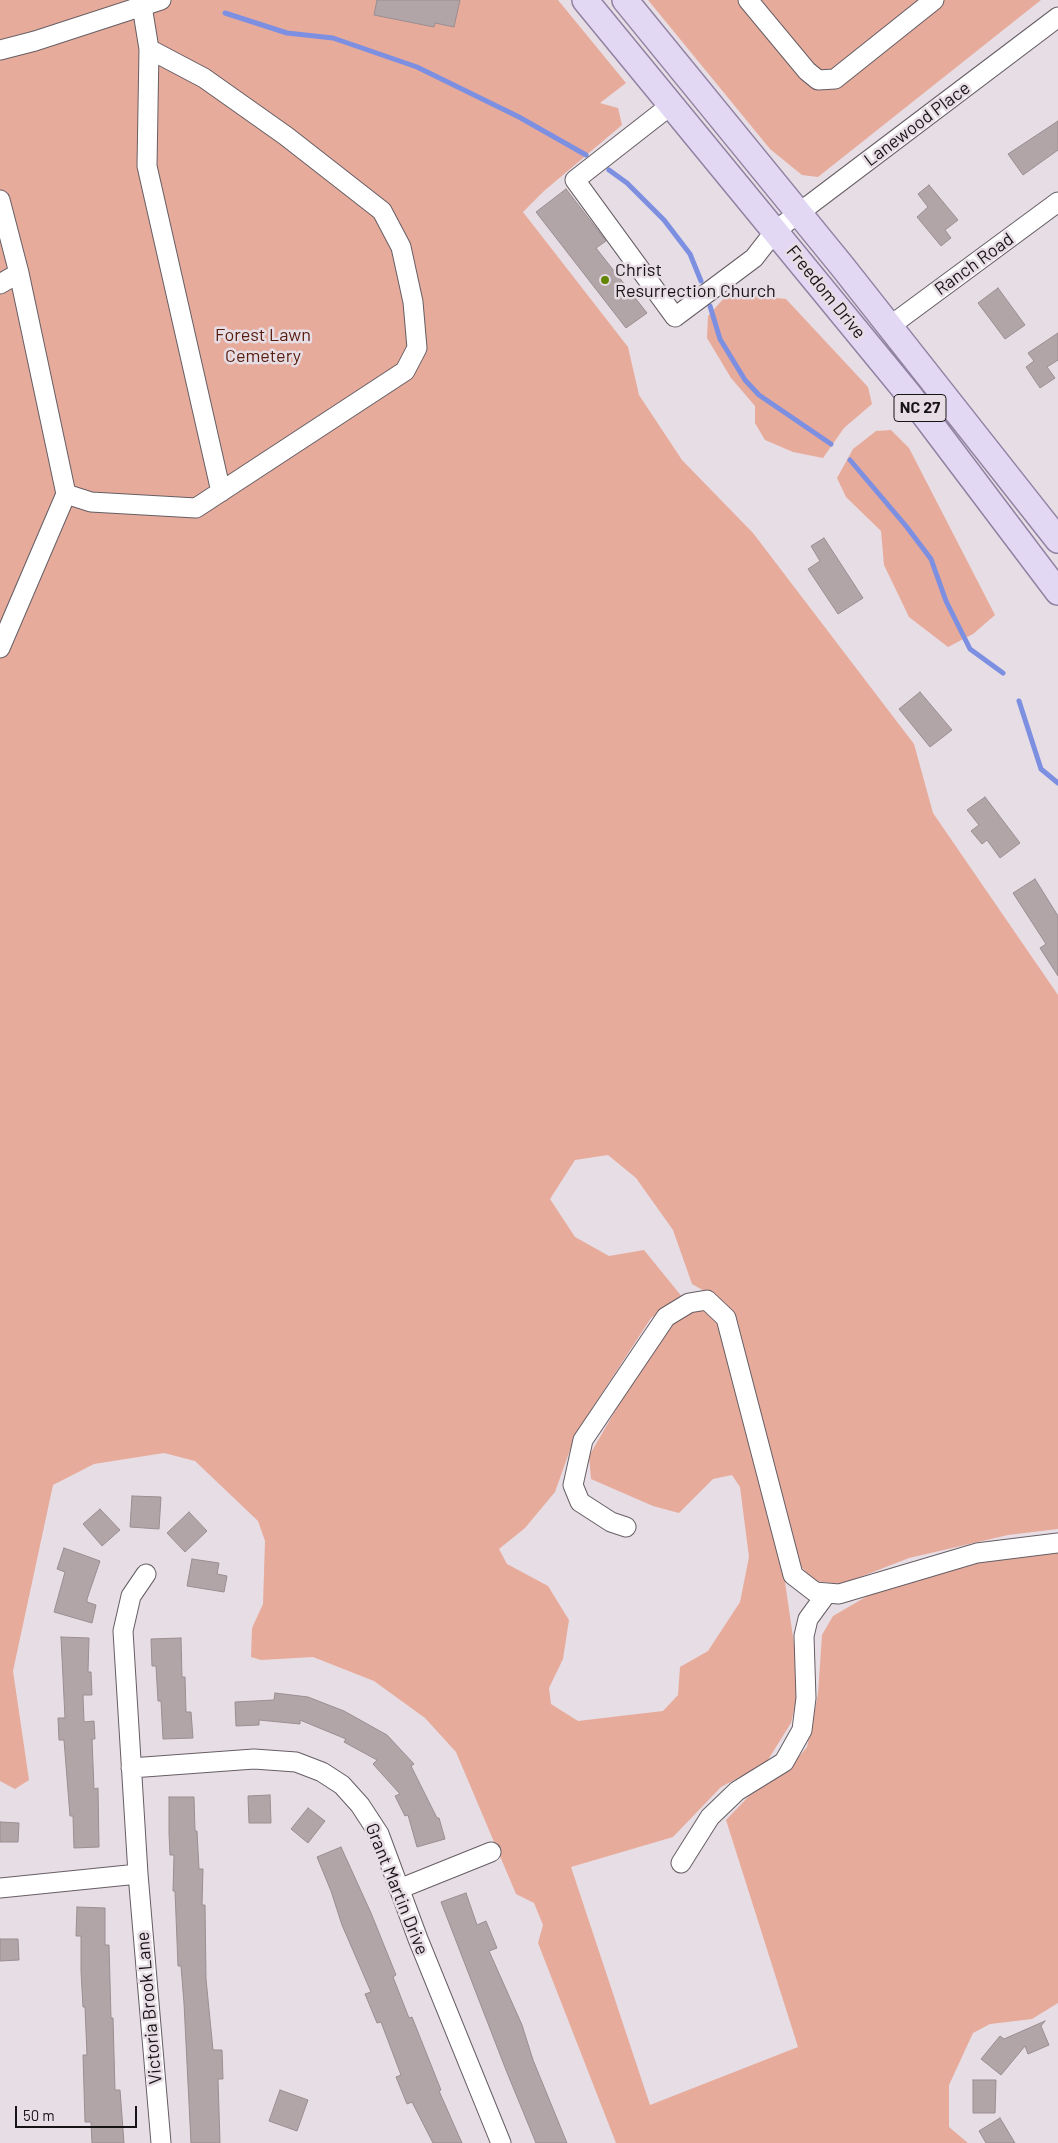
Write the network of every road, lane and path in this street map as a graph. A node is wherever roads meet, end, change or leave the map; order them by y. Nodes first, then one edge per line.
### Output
1 (160, 0) edge
2 (585, 0) edge
3 (625, 0) edge
4 (748, 0) edge
5 (934, 0) edge
6 (142, 6) junction
7 (1058, 17) edge
8 (149, 49) junction
9 (0, 50) edge
10 (671, 105) junction
11 (0, 200) edge
12 (1058, 202) edge
13 (798, 213) junction
14 (775, 231) junction
15 (19, 273) junction
16 (0, 284) edge
17 (890, 326) junction
18 (221, 492) junction
19 (66, 494) junction
20 (1058, 540) edge
21 (1058, 592) edge
22 (0, 648) edge
23 (626, 1527) dead end
24 (1058, 1543) edge
25 (146, 1574) dead end
26 (827, 1593) junction
27 (132, 1768) junction
28 (491, 1852) dead end
29 (681, 1863) dead end
30 (138, 1874) junction
31 (0, 1888) edge
32 (399, 1890) junction
33 (161, 2143) edge
34 (501, 2143) edge

1 - 6 street
2 - 10 main road, Freedom Drive / NC 27
3 - 13 main road, Freedom Drive / NC 27
4 - 5 street
6 - 8 street
6 - 9 street
7 - 13 street, Lanewood Place
8 - 18 street
8 - 18 street
10 - 14 main road, Freedom Drive / NC 27
10 - 14 street, Lanewood Place
11 - 15 street
12 - 17 street, Ranch Road
13 - 14 street, Lanewood Place
13 - 17 main road, Freedom Drive / NC 27
14 - 21 main road, Freedom Drive / NC 27
15 - 16 street
15 - 19 street
17 - 20 main road, Freedom Drive / NC 27
18 - 19 street
19 - 22 street
23 - 26 street
24 - 26 street
25 - 27 street, Victoria Brook Lane
26 - 29 street
27 - 30 street, Victoria Brook Lane
27 - 32 street, Grant Martin Drive
28 - 32 street
30 - 31 street
30 - 33 street, Victoria Brook Lane
32 - 34 street, Grant Martin Drive

